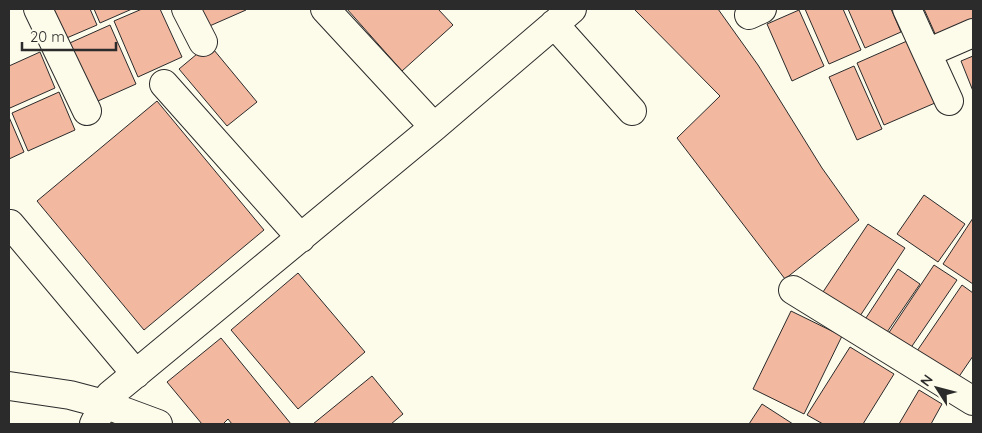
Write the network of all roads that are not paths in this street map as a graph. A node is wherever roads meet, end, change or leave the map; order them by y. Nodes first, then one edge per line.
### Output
1 (38, 9) edge
2 (186, 9) edge
3 (325, 9) edge
4 (907, 9) edge
5 (566, 13) edge
6 (973, 34) edge
7 (203, 42) dead end
8 (927, 53) junction
9 (164, 84) dead end
10 (949, 101) dead end
11 (632, 110) dead end
12 (87, 111) dead end
13 (434, 127) junction
14 (10, 224) edge
15 (301, 238) junction
16 (793, 290) dead end
17 (136, 374) junction
18 (9, 386) edge
19 (973, 401) edge
20 (99, 414) edge
21 (158, 424) edge

1 - 12 street
2 - 7 street
3 - 13 street
4 - 8 street
5 - 11 street
5 - 13 street
6 - 8 street
8 - 10 street
9 - 15 street
13 - 15 street
14 - 17 street
15 - 17 street
16 - 19 street
17 - 20 street
18 - 20 street
20 - 21 street

